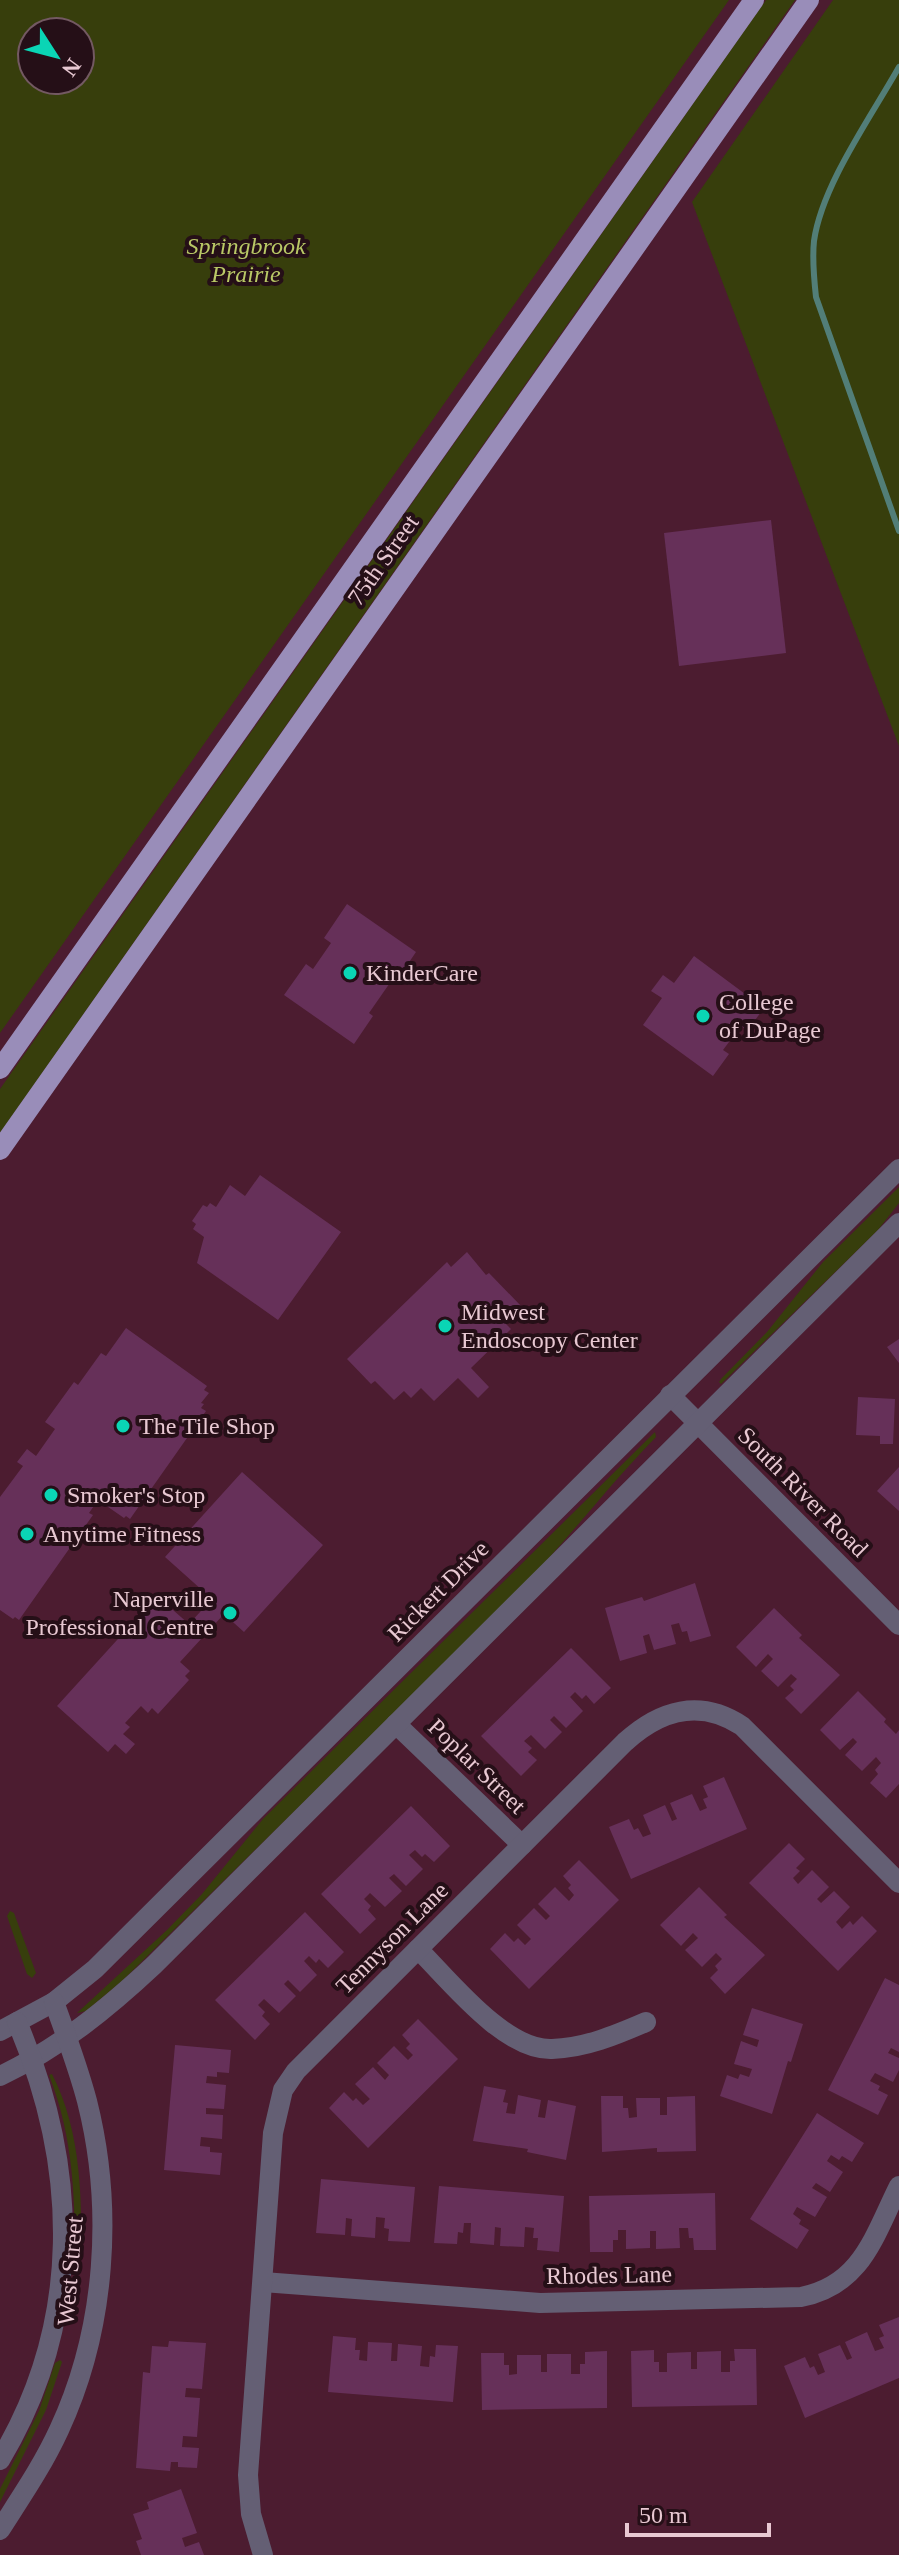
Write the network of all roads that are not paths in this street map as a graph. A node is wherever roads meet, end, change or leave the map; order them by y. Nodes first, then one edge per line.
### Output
1 (754, 0) edge
2 (809, 0) edge
3 (0, 1069) edge
4 (0, 1150) edge
5 (899, 1169) edge
6 (899, 1223) edge
7 (670, 1395) junction
8 (698, 1424) junction
9 (899, 1625) edge
10 (396, 1724) junction
11 (522, 1845) junction
12 (899, 1883) edge
13 (418, 1949) junction
14 (54, 2002) junction
15 (646, 2022) dead end
16 (8, 2026) edge
17 (67, 2038) junction
18 (33, 2060) junction
19 (0, 2076) edge
20 (899, 2186) edge
21 (263, 2282) junction
22 (0, 2460) edge
23 (0, 2530) edge
24 (263, 2555) edge

1 - 3 main road, 75th Street
2 - 4 main road, 75th Street
5 - 7 street, Rickert Drive
6 - 8 street
7 - 8 street, South River Road
7 - 14 street, Rickert Drive
8 - 9 street, South River Road
8 - 10 street
10 - 11 street, Poplar Street
10 - 17 street
11 - 12 street, Tennyson Lane
11 - 13 street, Tennyson Lane
13 - 15 street
13 - 21 street, Tennyson Lane
14 - 16 street, Rickert Drive
14 - 17 street, West Street
16 - 18 street, West Street
17 - 18 street
17 - 23 street, West Street
18 - 19 street
18 - 22 street, West Street
20 - 21 street, Rhodes Lane
21 - 24 street, Tennyson Lane

